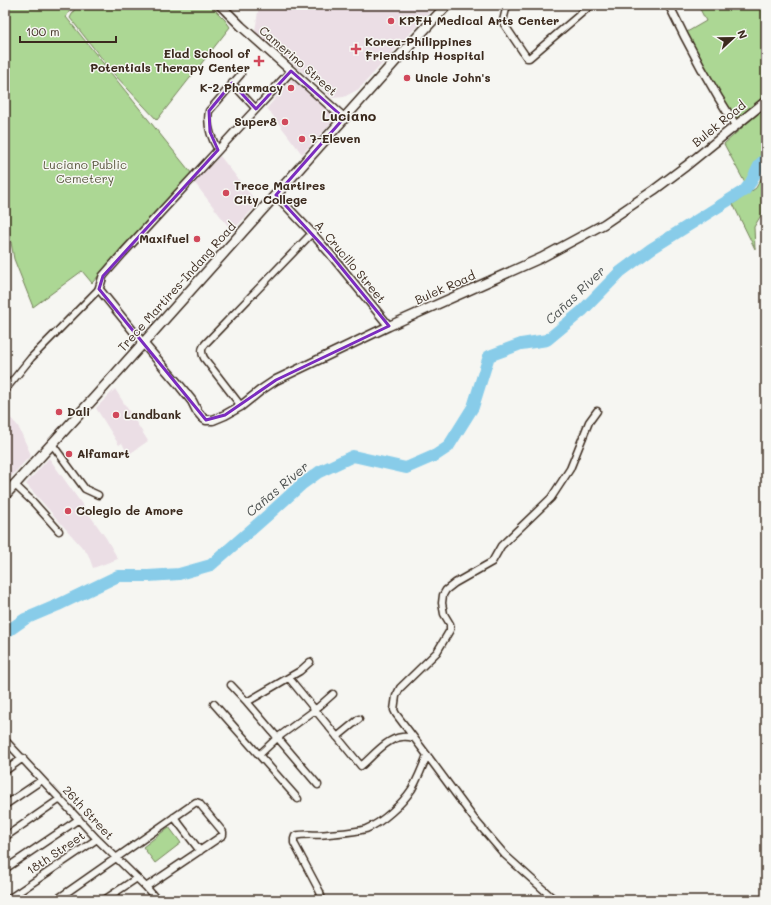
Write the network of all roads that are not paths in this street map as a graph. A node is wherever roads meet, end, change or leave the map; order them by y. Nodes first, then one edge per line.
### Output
1 (220, 5) edge
2 (447, 5) edge
3 (507, 5) edge
4 (591, 5) edge
5 (669, 5) edge
6 (291, 71) junction
7 (241, 74) dead end
8 (232, 83) junction
9 (766, 101) edge
10 (256, 109) junction
11 (344, 118) junction
12 (736, 126) junction
13 (218, 150) junction
14 (276, 195) junction
15 (312, 233) junction
16 (100, 288) junction
17 (389, 326) junction
18 (143, 343) junction
19 (5, 390) edge
20 (241, 406) junction
21 (597, 411) dead end
22 (52, 444) junction
23 (14, 485) junction
24 (5, 495) edge
25 (98, 495) dead end
26 (59, 531) dead end
27 (310, 662) dead end
28 (289, 678) junction
29 (230, 685) dead end
30 (333, 694) dead end
31 (247, 702) junction
32 (214, 704) dead end
33 (315, 710) junction
34 (359, 719) dead end
35 (337, 737) junction
36 (277, 738) junction
37 (414, 738) junction
38 (5, 740) edge
39 (259, 755) junction
40 (427, 755) junction
41 (22, 758) junction
42 (5, 771) edge
43 (42, 780) junction
44 (318, 785) dead end
45 (60, 799) junction
46 (298, 800) dead end
47 (5, 805) edge
48 (174, 817) junction
49 (79, 819) junction
50 (5, 837) edge
51 (97, 839) junction
52 (200, 851) junction
53 (116, 858) junction
54 (5, 868) edge
55 (137, 878) junction
56 (146, 887) junction
57 (154, 899) edge
58 (7, 900) edge
59 (56, 900) edge
60 (104, 900) edge
61 (322, 900) edge
62 (555, 900) edge

1 - 6 main road, Camerino Street
2 - 11 main road, Trece Martires-Indang Road
3 - 4 street
5 - 12 street
6 - 10 street
6 - 11 main road, Camerino Street
7 - 8 street
8 - 10 street
8 - 13 street
9 - 12 main road, Bulek Road
10 - 13 street
11 - 14 main road, Trece Martires-Indang Road
12 - 17 main road, Bulek Road
13 - 16 street
14 - 15 street, A. Crucillo Street
14 - 18 main road, Trece Martires-Indang Road
15 - 17 street, A. Crucillo Street
15 - 20 street
16 - 18 street
16 - 19 street
17 - 20 main road, Bulek Road
18 - 20 main road, Bulek Road
18 - 22 main road, Trece Martires-Indang Road
21 - 37 street
22 - 23 main road, Trece Martires-Indang Road
22 - 25 street
23 - 24 main road, Trece Martires-Indang Road
23 - 26 street
27 - 28 street
28 - 31 street
28 - 33 street
29 - 31 street
30 - 33 street
31 - 36 street
32 - 39 street
33 - 35 street
33 - 36 street
34 - 35 street
35 - 37 street
36 - 39 street
36 - 44 street
37 - 40 street
38 - 41 street, 26th Street
39 - 46 street
40 - 61 street
40 - 62 street
41 - 42 street
41 - 43 street, 26th Street
43 - 45 street, 26th Street
43 - 47 street
45 - 49 street, 26th Street
45 - 50 street
48 - 52 street
48 - 52 street
48 - 53 street
49 - 51 street, 26th Street
49 - 54 street
51 - 53 street, 26th Street
51 - 58 street, 18th Street
52 - 56 street
53 - 55 street, 26th Street
53 - 59 street
55 - 56 street, 26th Street
55 - 60 street
56 - 57 street, 26th Street

